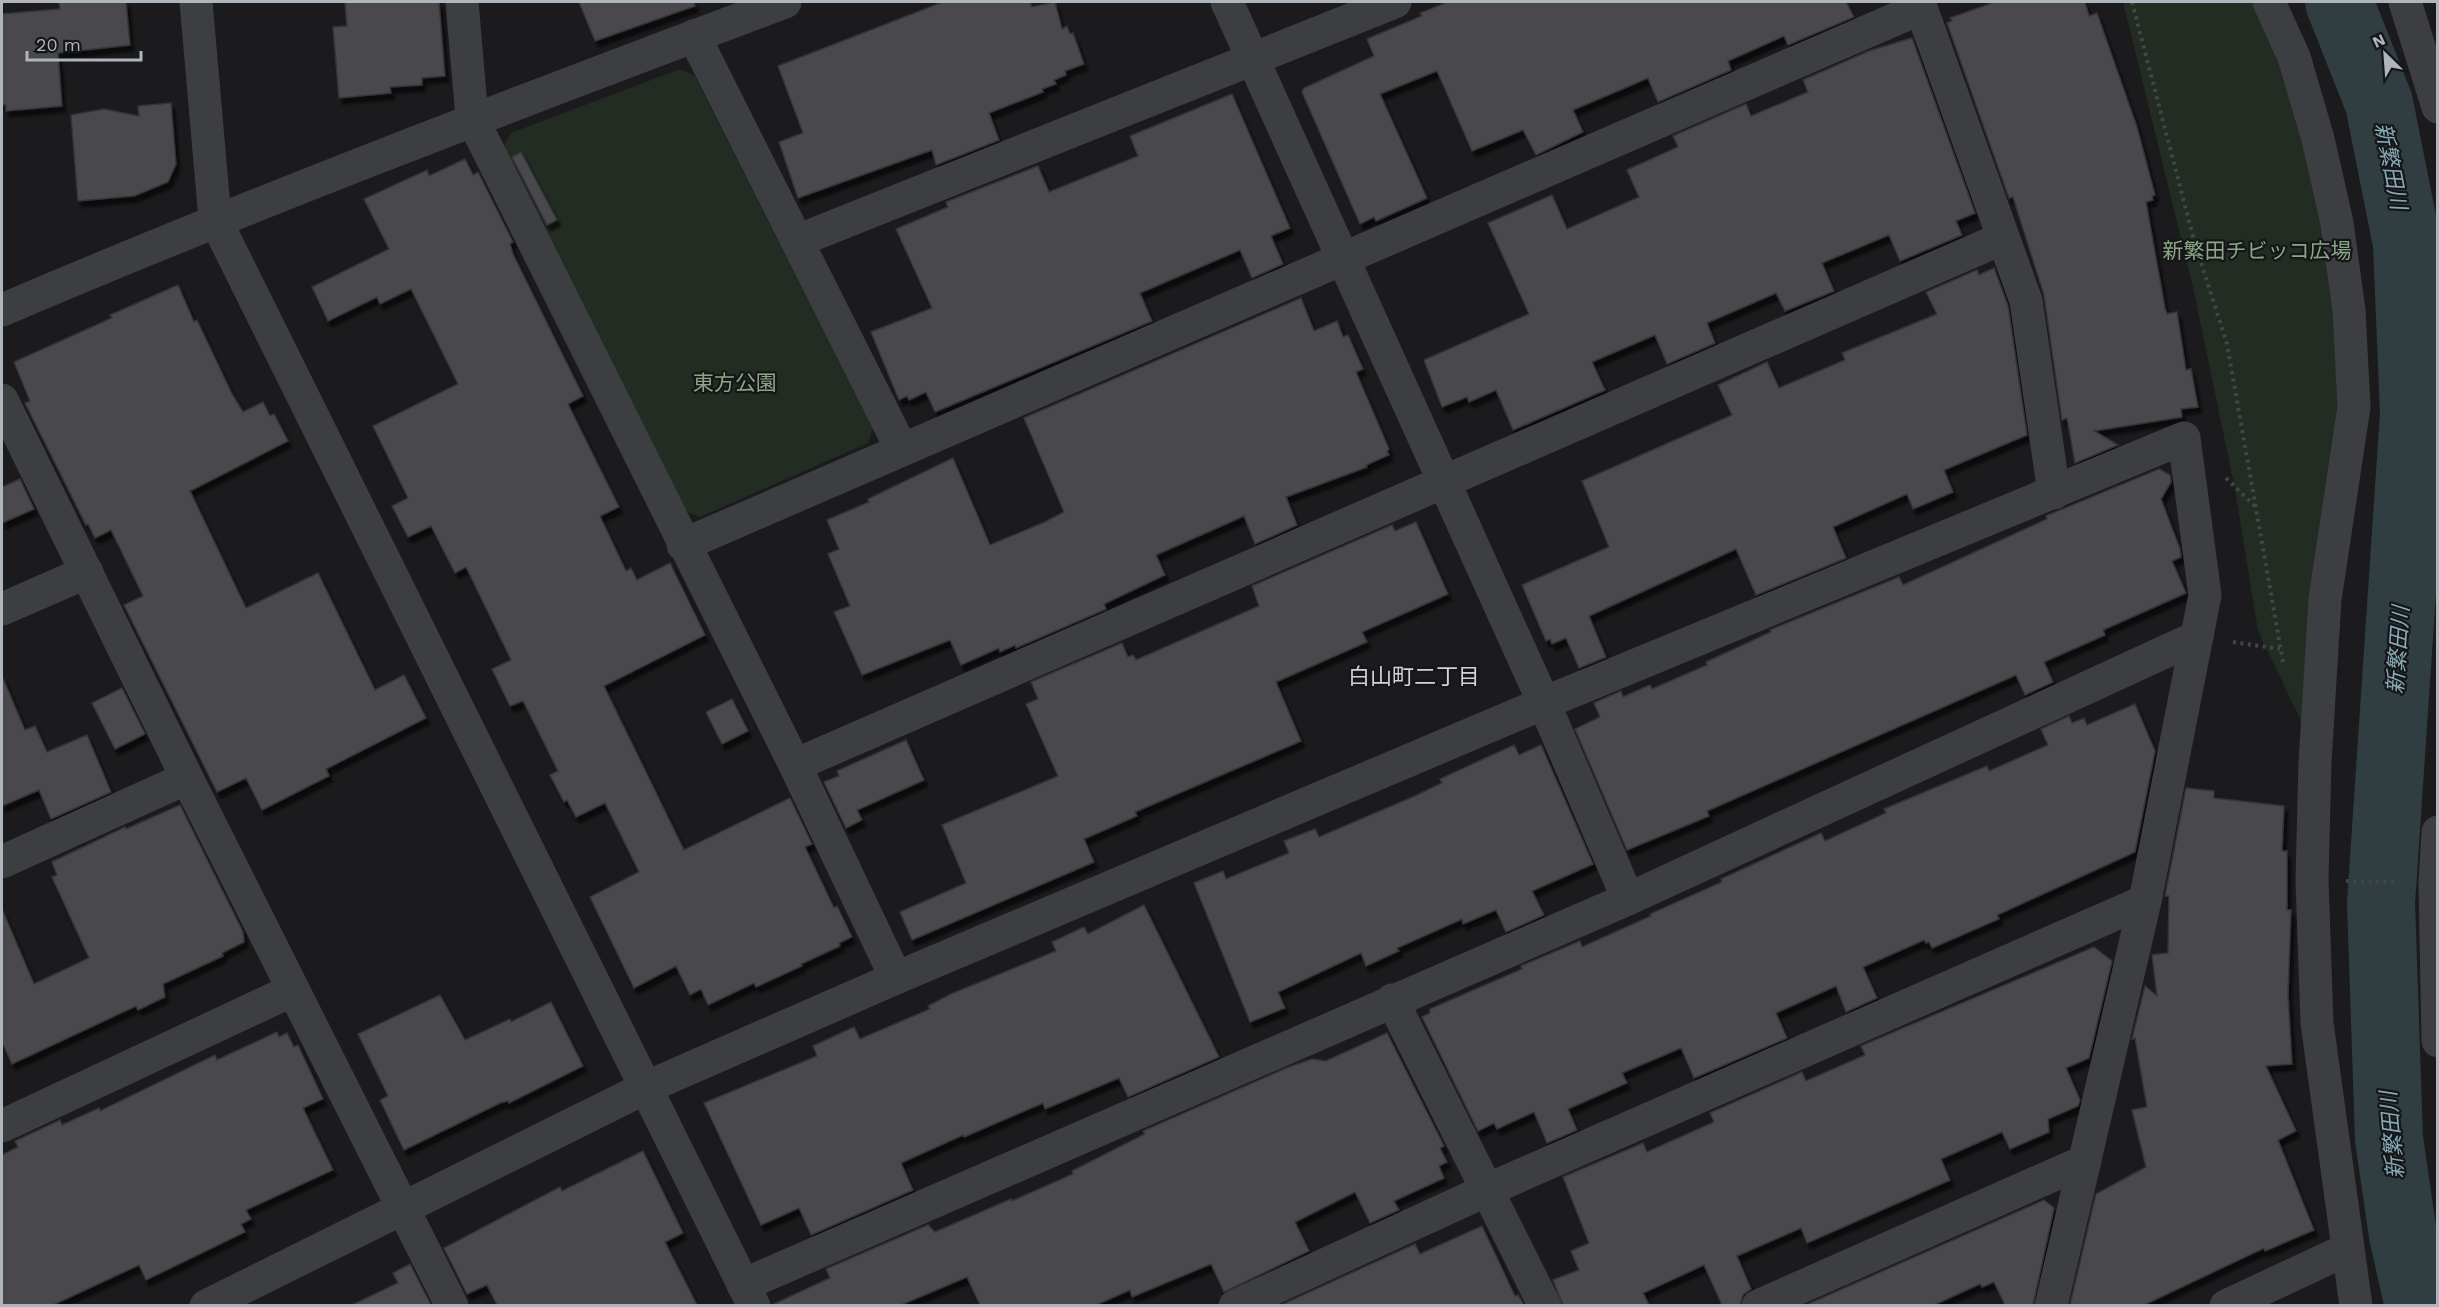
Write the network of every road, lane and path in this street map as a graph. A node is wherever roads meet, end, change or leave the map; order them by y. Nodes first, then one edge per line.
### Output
1 (196, 2) edge
2 (462, 2) edge
3 (785, 2) edge
4 (1227, 2) edge
5 (1395, 2) edge
6 (2132, 2) edge
7 (2269, 2) edge
8 (2404, 2) edge
9 (1920, 5) edge
10 (694, 36) junction
11 (1254, 59) junction
12 (2438, 107) edge
13 (472, 118) junction
14 (215, 219) junction
15 (2003, 238) junction
16 (797, 241) junction
17 (1342, 259) junction
18 (2, 310) edge
19 (2, 400) edge
20 (902, 450) junction
21 (1444, 482) junction
22 (2054, 493) junction
23 (683, 545) junction
24 (87, 572) junction
25 (2, 609) edge
26 (2197, 637) junction
27 (2280, 649) junction
28 (2284, 670) dead end
29 (1544, 703) junction
30 (795, 765) junction
31 (187, 778) junction
32 (2438, 832) edge
33 (2, 862) edge
34 (2312, 880) junction
35 (2436, 883) edge
36 (1628, 899) junction
37 (2145, 901) junction
38 (896, 978) junction
39 (293, 990) junction
40 (1392, 1000) junction
41 (2438, 1041) edge
42 (645, 1088) junction
43 (2, 1126) edge
44 (2085, 1161) junction
45 (1487, 1190) junction
46 (404, 1209) junction
47 (2348, 1249) junction
48 (749, 1295) edge
49 (206, 1305) edge
50 (452, 1305) edge
51 (1235, 1305) edge
52 (1545, 1305) edge
53 (1758, 1305) edge
54 (2051, 1305) edge
55 (2226, 1305) edge
56 (2356, 1305) edge

1 - 14 street
2 - 13 street
3 - 10 street
4 - 11 street
5 - 11 street
6 - 27 path
7 - 34 street
8 - 12 street
9 - 15 street
9 - 17 street
10 - 13 street
10 - 16 street
11 - 16 street
11 - 17 street
13 - 14 street
13 - 23 street
14 - 18 street
14 - 42 street
15 - 21 street
15 - 22 street
16 - 20 street
17 - 20 street
17 - 21 street
19 - 24 street
20 - 23 street
21 - 29 street
21 - 30 street
22 - 26 street
22 - 29 street
23 - 30 street
24 - 25 street
24 - 31 street
26 - 27 path
26 - 36 street
26 - 37 street
27 - 28 path
29 - 36 street
29 - 38 street
30 - 38 street
31 - 33 street
31 - 39 street
32 - 35 street
34 - 35 path
34 - 47 street
35 - 41 street
36 - 40 street
37 - 44 street
37 - 45 street
38 - 42 street
39 - 43 street
39 - 46 street
40 - 45 street
40 - 48 street
42 - 46 street
42 - 48 street
44 - 53 street
44 - 54 street
45 - 51 street
45 - 52 street
46 - 49 street
46 - 50 street
47 - 55 street
47 - 56 street

